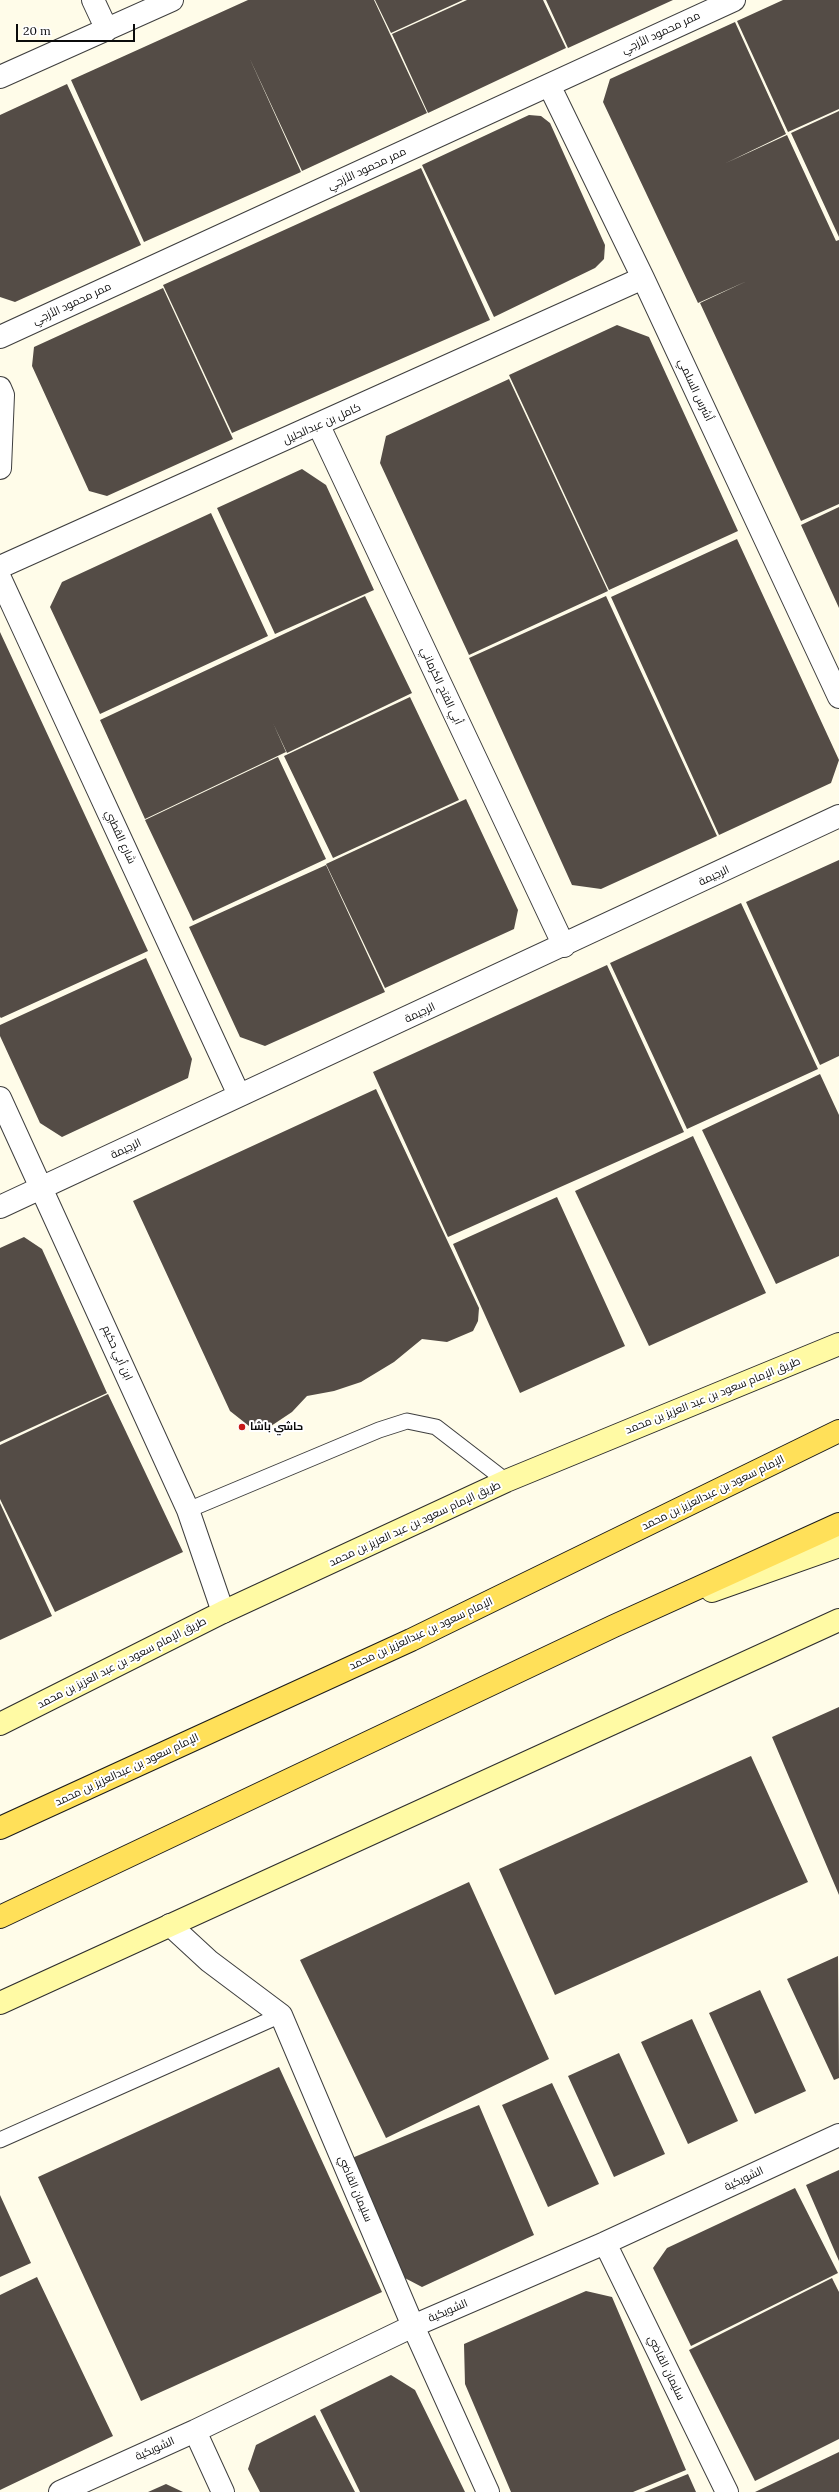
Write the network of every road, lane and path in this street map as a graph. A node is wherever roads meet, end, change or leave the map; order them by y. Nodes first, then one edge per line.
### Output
1 (93, 0) edge
2 (172, 0) edge
3 (734, 0) edge
4 (107, 30) junction
5 (0, 77) edge
6 (549, 85) junction
7 (643, 278) junction
8 (0, 337) edge
9 (1, 393) edge
10 (319, 426) junction
11 (0, 468) edge
12 (0, 567) edge
13 (0, 578) edge
14 (839, 697) edge
15 (839, 816) edge
16 (564, 946) junction
17 (239, 1096) junction
18 (0, 1098) edge
19 (42, 1188) junction
20 (0, 1207) edge
21 (839, 1344) edge
22 (839, 1431) edge
23 (506, 1481) junction
24 (188, 1510) junction
25 (839, 1524) edge
26 (839, 1546) edge
27 (223, 1612) junction
28 (839, 1620) edge
29 (614, 1626) junction
30 (0, 1724) edge
31 (0, 1828) edge
32 (0, 1917) edge
33 (170, 1924) junction
34 (0, 2003) edge
35 (281, 2015) junction
36 (839, 2135) edge
37 (0, 2140) edge
38 (605, 2243) junction
39 (413, 2326) junction
40 (195, 2431) junction
41 (60, 2492) edge
42 (223, 2492) edge
43 (488, 2492) edge
44 (727, 2492) edge

1 - 4 street
2 - 4 street
3 - 6 street, ممر محمود الأزجي
4 - 5 street
6 - 7 street, أشرس السلمي
6 - 8 street, ممر محمود الأزجي
7 - 10 street, كامل بن عبدالجليل
7 - 14 street, أشرس السلمي
9 - 11 street
10 - 12 street, كامل بن عبدالجليل
10 - 16 street, أبي الفتح الكرماني
13 - 17 street, شارع القطبي
15 - 16 street, الرجيمة
16 - 17 street, الرجيمة
17 - 19 street, الرجيمة
18 - 19 street, ابن أبي حكيم
19 - 20 street, الرجيمة
19 - 24 street, ابن أبي حكيم
21 - 23 street, طريق الإمام سعود بن عبد العزيز بن محمد
22 - 31 main road, الإمام سعود بن عبدالعزيز بن محمد
23 - 24 lane
23 - 27 street, طريق الإمام سعود بن عبد العزيز بن محمد
24 - 27 street, ابن أبي حكيم
25 - 29 main road
26 - 29 street
27 - 30 street, طريق الإمام سعود بن عبد العزيز بن محمد
28 - 33 street
29 - 32 main road
33 - 34 street
33 - 35 street
35 - 37 lane
35 - 39 street, سليمان القاضي
36 - 38 street, الشويكية
38 - 39 street, الشويكية
38 - 44 street, سليمان القاضي
39 - 40 street, الشويكية
39 - 43 street, سليمان القاضي
40 - 41 street, الشويكية
40 - 42 street

